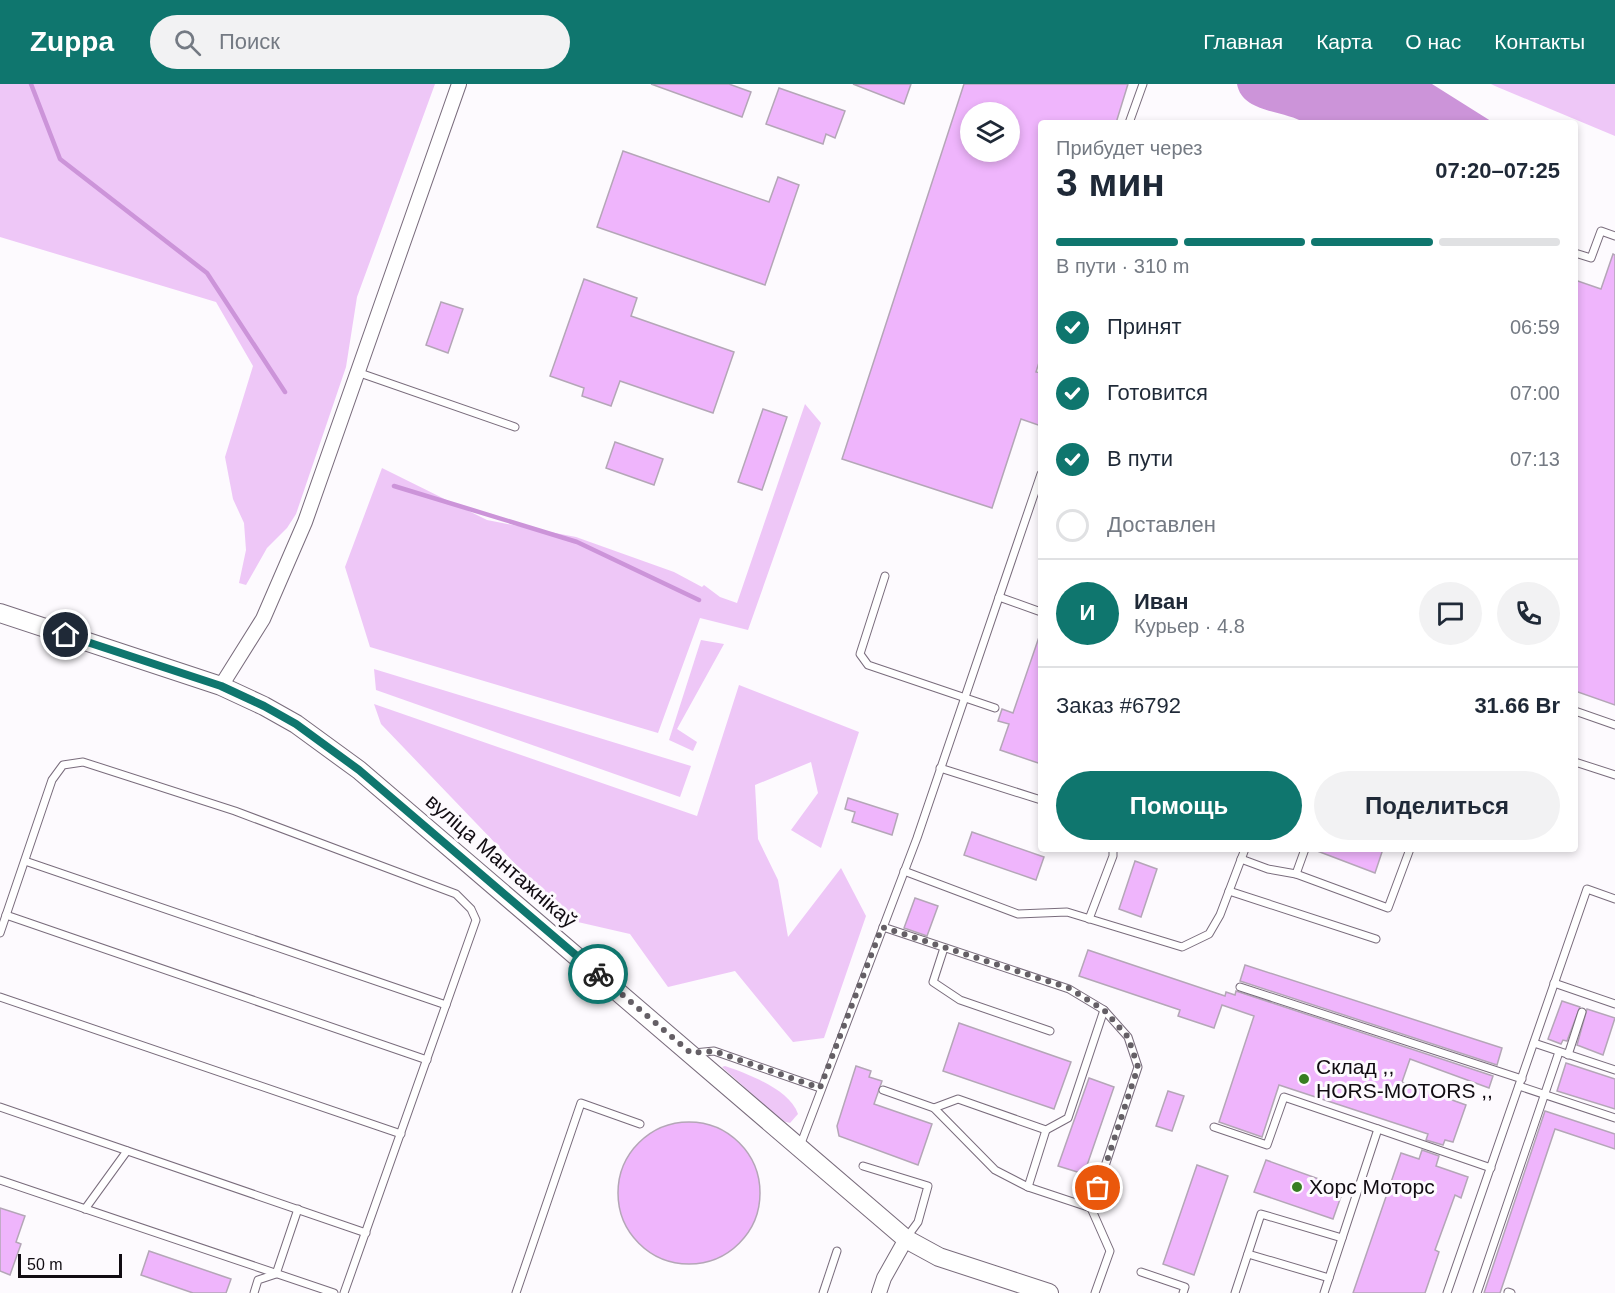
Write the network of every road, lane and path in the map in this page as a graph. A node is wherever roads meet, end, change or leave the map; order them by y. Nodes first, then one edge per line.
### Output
1 (459, 84) edge
2 (1143, 84) edge
3 (1130, 120) edge
4 (1615, 236) edge
5 (1578, 254) edge
6 (357, 372) junction
7 (515, 427) dead end
8 (1038, 483) edge
9 (885, 576) dead end
10 (999, 597) junction
11 (1038, 611) edge
12 (0, 613) edge
13 (221, 686) junction
14 (964, 699) junction
15 (995, 708) dead end
16 (1578, 712) edge
17 (1615, 725) edge
18 (1578, 763) edge
19 (940, 768) junction
20 (1615, 775) edge
21 (1038, 800) edge
22 (1113, 852) edge
23 (1244, 852) edge
24 (1304, 852) edge
25 (1409, 852) edge
26 (1241, 859) junction
27 (25, 861) junction
28 (904, 871) junction
29 (1296, 874) junction
30 (1229, 891) junction
31 (1615, 898) edge
32 (6, 915) junction
33 (1089, 919) junction
34 (882, 927) junction
35 (0, 933) edge
36 (1376, 939) dead end
37 (944, 948) junction
38 (1554, 983) junction
39 (1240, 987) dead end
40 (0, 996) edge
41 (1615, 1004) edge
42 (446, 1005) junction
43 (1104, 1010) junction
44 (1582, 1012) dead end
45 (1050, 1031) dead end
46 (1534, 1043) junction
47 (1559, 1052) junction
48 (691, 1053) junction
49 (1568, 1055) junction
50 (427, 1060) junction
51 (1615, 1061) edge
52 (1614, 1070) edge
53 (1520, 1082) junction
54 (820, 1088) junction
55 (882, 1090) dead end
56 (1544, 1095) junction
57 (0, 1107) edge
58 (934, 1108) junction
59 (1615, 1118) edge
60 (640, 1124) dead end
61 (1214, 1127) dead end
62 (1378, 1129) junction
63 (1046, 1130) junction
64 (400, 1134) junction
65 (799, 1149) junction
66 (127, 1151) junction
67 (863, 1166) dead end
68 (1491, 1168) junction
69 (0, 1180) edge
70 (1028, 1187) junction
71 (1091, 1208) junction
72 (85, 1209) junction
73 (298, 1209) junction
74 (366, 1233) junction
75 (1342, 1238) junction
76 (906, 1239) junction
77 (837, 1251) dead end
78 (1248, 1254) junction
79 (1141, 1272) dead end
80 (276, 1274) junction
81 (1329, 1278) junction
82 (254, 1293) edge
83 (334, 1293) edge
84 (344, 1293) edge
85 (516, 1293) edge
86 (823, 1293) edge
87 (879, 1293) edge
88 (1048, 1293) edge
89 (1095, 1293) edge
90 (1183, 1293) edge
91 (1235, 1293) edge
92 (1324, 1293) edge
93 (1447, 1293) edge
94 (1477, 1293) edge

1 - 6 street
2 - 3 lane
4 - 5 lane
6 - 7 lane
6 - 13 street
8 - 10 lane
9 - 14 lane
10 - 11 lane
10 - 14 lane
12 - 13 street, вуліца Мантажнікаў
13 - 48 street, вуліца Мантажнікаў
14 - 15 lane
14 - 19 lane
16 - 17 lane
18 - 20 lane
19 - 21 lane
19 - 28 lane
22 - 33 lane
23 - 26 lane
24 - 29 lane
25 - 29 lane
26 - 29 lane
26 - 30 lane
27 - 32 lane
27 - 42 lane
27 - 42 lane
28 - 33 lane
28 - 34 lane
30 - 33 lane
30 - 36 lane
31 - 38 lane
32 - 35 lane
32 - 50 lane
34 - 37 lane
34 - 54 lane
37 - 43 lane
37 - 45 lane
38 - 41 lane
38 - 46 lane
39 - 53 lane
40 - 64 lane
42 - 50 lane
43 - 63 lane
43 - 71 lane
44 - 49 lane
46 - 47 lane
46 - 53 lane
47 - 49 lane
47 - 56 lane
48 - 54 lane
48 - 65 street, вуліца Мантажнікаў
49 - 52 lane
50 - 64 lane
51 - 52 lane
53 - 56 lane
53 - 68 lane
54 - 65 lane
55 - 58 lane
56 - 59 lane
56 - 94 lane
57 - 66 lane
58 - 63 lane
58 - 70 lane
60 - 85 lane
61 - 62 lane
62 - 68 lane
62 - 75 lane
63 - 70 lane
64 - 74 lane
65 - 76 street, вуліца Мантажнікаў
66 - 72 lane
66 - 73 lane
67 - 76 lane
68 - 93 lane
69 - 72 lane
70 - 71 lane
71 - 89 lane
72 - 80 lane
73 - 74 lane
73 - 80 lane
74 - 84 lane
75 - 78 lane
75 - 81 lane
76 - 87 street
76 - 88 street, вуліца Мантажнікаў
77 - 86 lane
78 - 81 lane
78 - 91 lane
79 - 90 lane
80 - 82 lane
80 - 83 lane
81 - 92 lane

